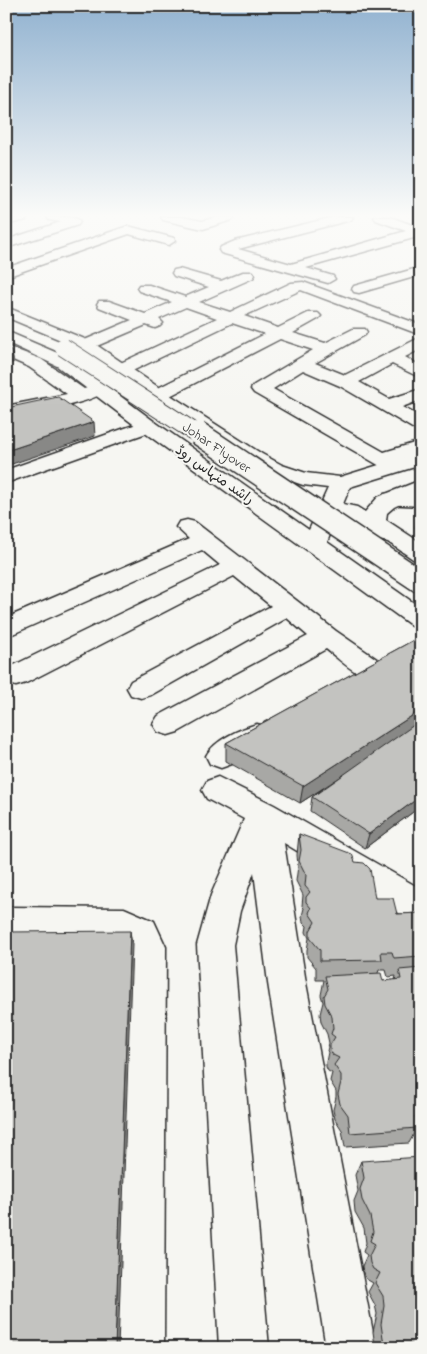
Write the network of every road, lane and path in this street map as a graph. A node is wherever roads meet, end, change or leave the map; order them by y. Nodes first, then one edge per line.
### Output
1 (25, 280) edge
2 (203, 280) edge
3 (236, 280) edge
4 (329, 280) edge
5 (391, 280) edge
6 (222, 286) junction
7 (6, 287) edge
8 (144, 288) dead end
9 (359, 290) junction
10 (375, 297) dead end
11 (267, 300) junction
12 (185, 302) junction
13 (104, 304) dead end
14 (400, 308) dead end
15 (6, 311) edge
16 (313, 316) junction
17 (421, 316) edge
18 (229, 317) junction
19 (145, 319) junction
20 (6, 322) edge
21 (421, 330) edge
22 (278, 334) junction
23 (6, 336) edge
24 (421, 342) edge
25 (86, 345) junction
26 (194, 346) junction
27 (326, 349) junction
28 (6, 351) edge
29 (393, 358) junction
30 (224, 361) junction
31 (302, 364) junction
32 (120, 370) junction
33 (421, 373) edge
34 (258, 376) junction
35 (346, 382) junction
36 (90, 393) junction
37 (421, 394) edge
38 (158, 395) junction
39 (389, 405) junction
40 (6, 412) edge
41 (421, 424) edge
42 (148, 426) junction
43 (421, 447) edge
44 (254, 458) junction
45 (421, 458) edge
46 (388, 463) junction
47 (213, 472) junction
48 (6, 477) edge
49 (341, 483) junction
50 (421, 486) edge
51 (392, 499) junction
52 (421, 500) edge
53 (331, 507) junction
54 (314, 545) junction
55 (421, 555) edge
56 (236, 566) junction
57 (421, 582) edge
58 (288, 606) junction
59 (6, 628) edge
60 (327, 637) junction
61 (412, 640) edge
62 (371, 669) junction
63 (16, 676) dead end
64 (346, 684) edge
65 (141, 688) dead end
66 (279, 722) edge
67 (168, 724) dead end
68 (221, 756) dead end
69 (218, 790) dead end
70 (264, 814) junction
71 (421, 908) edge
72 (6, 923) edge
73 (139, 1348) edge
74 (244, 1348) edge
75 (351, 1348) edge

1 - 7 street
2 - 6 street
3 - 6 street
4 - 9 street
5 - 9 street
6 - 12 street
8 - 12 street
9 - 10 street
11 - 16 street
11 - 18 street
11 - 21 street
12 - 18 street
12 - 19 street
13 - 19 street
14 - 17 street
15 - 25 street
16 - 22 street
16 - 27 street
18 - 22 street
18 - 26 street
19 - 25 street
19 - 26 street
20 - 57 street, Johar Flyover, bridge
22 - 27 street
22 - 30 street
23 - 36 street, راشد منہاس روڈ
24 - 29 street
25 - 32 street
26 - 30 street
26 - 32 street
27 - 31 street
28 - 36 street
29 - 33 street
29 - 35 street
30 - 34 street
30 - 38 street
31 - 34 street
31 - 35 street
32 - 38 street
34 - 46 street
35 - 39 street
36 - 40 street
36 - 42 street, راشد منہاس روڈ
37 - 39 street
38 - 44 street
39 - 41 street
42 - 47 street, راشد منہاس روڈ
42 - 48 street
43 - 46 street
44 - 47 street
44 - 49 street
45 - 46 street
46 - 49 street
47 - 54 street, راشد منہاس روڈ
49 - 53 street
50 - 51 street
51 - 52 street
51 - 55 street
53 - 54 street
53 - 55 street
54 - 61 street, راشد منہاس روڈ
56 - 58 street
56 - 59 street
56 - 63 street
58 - 60 street
58 - 65 street
60 - 62 street
60 - 67 street
61 - 62 street
62 - 64 street
66 - 68 street
69 - 70 street
70 - 71 street
70 - 74 street
70 - 75 street
72 - 73 street

